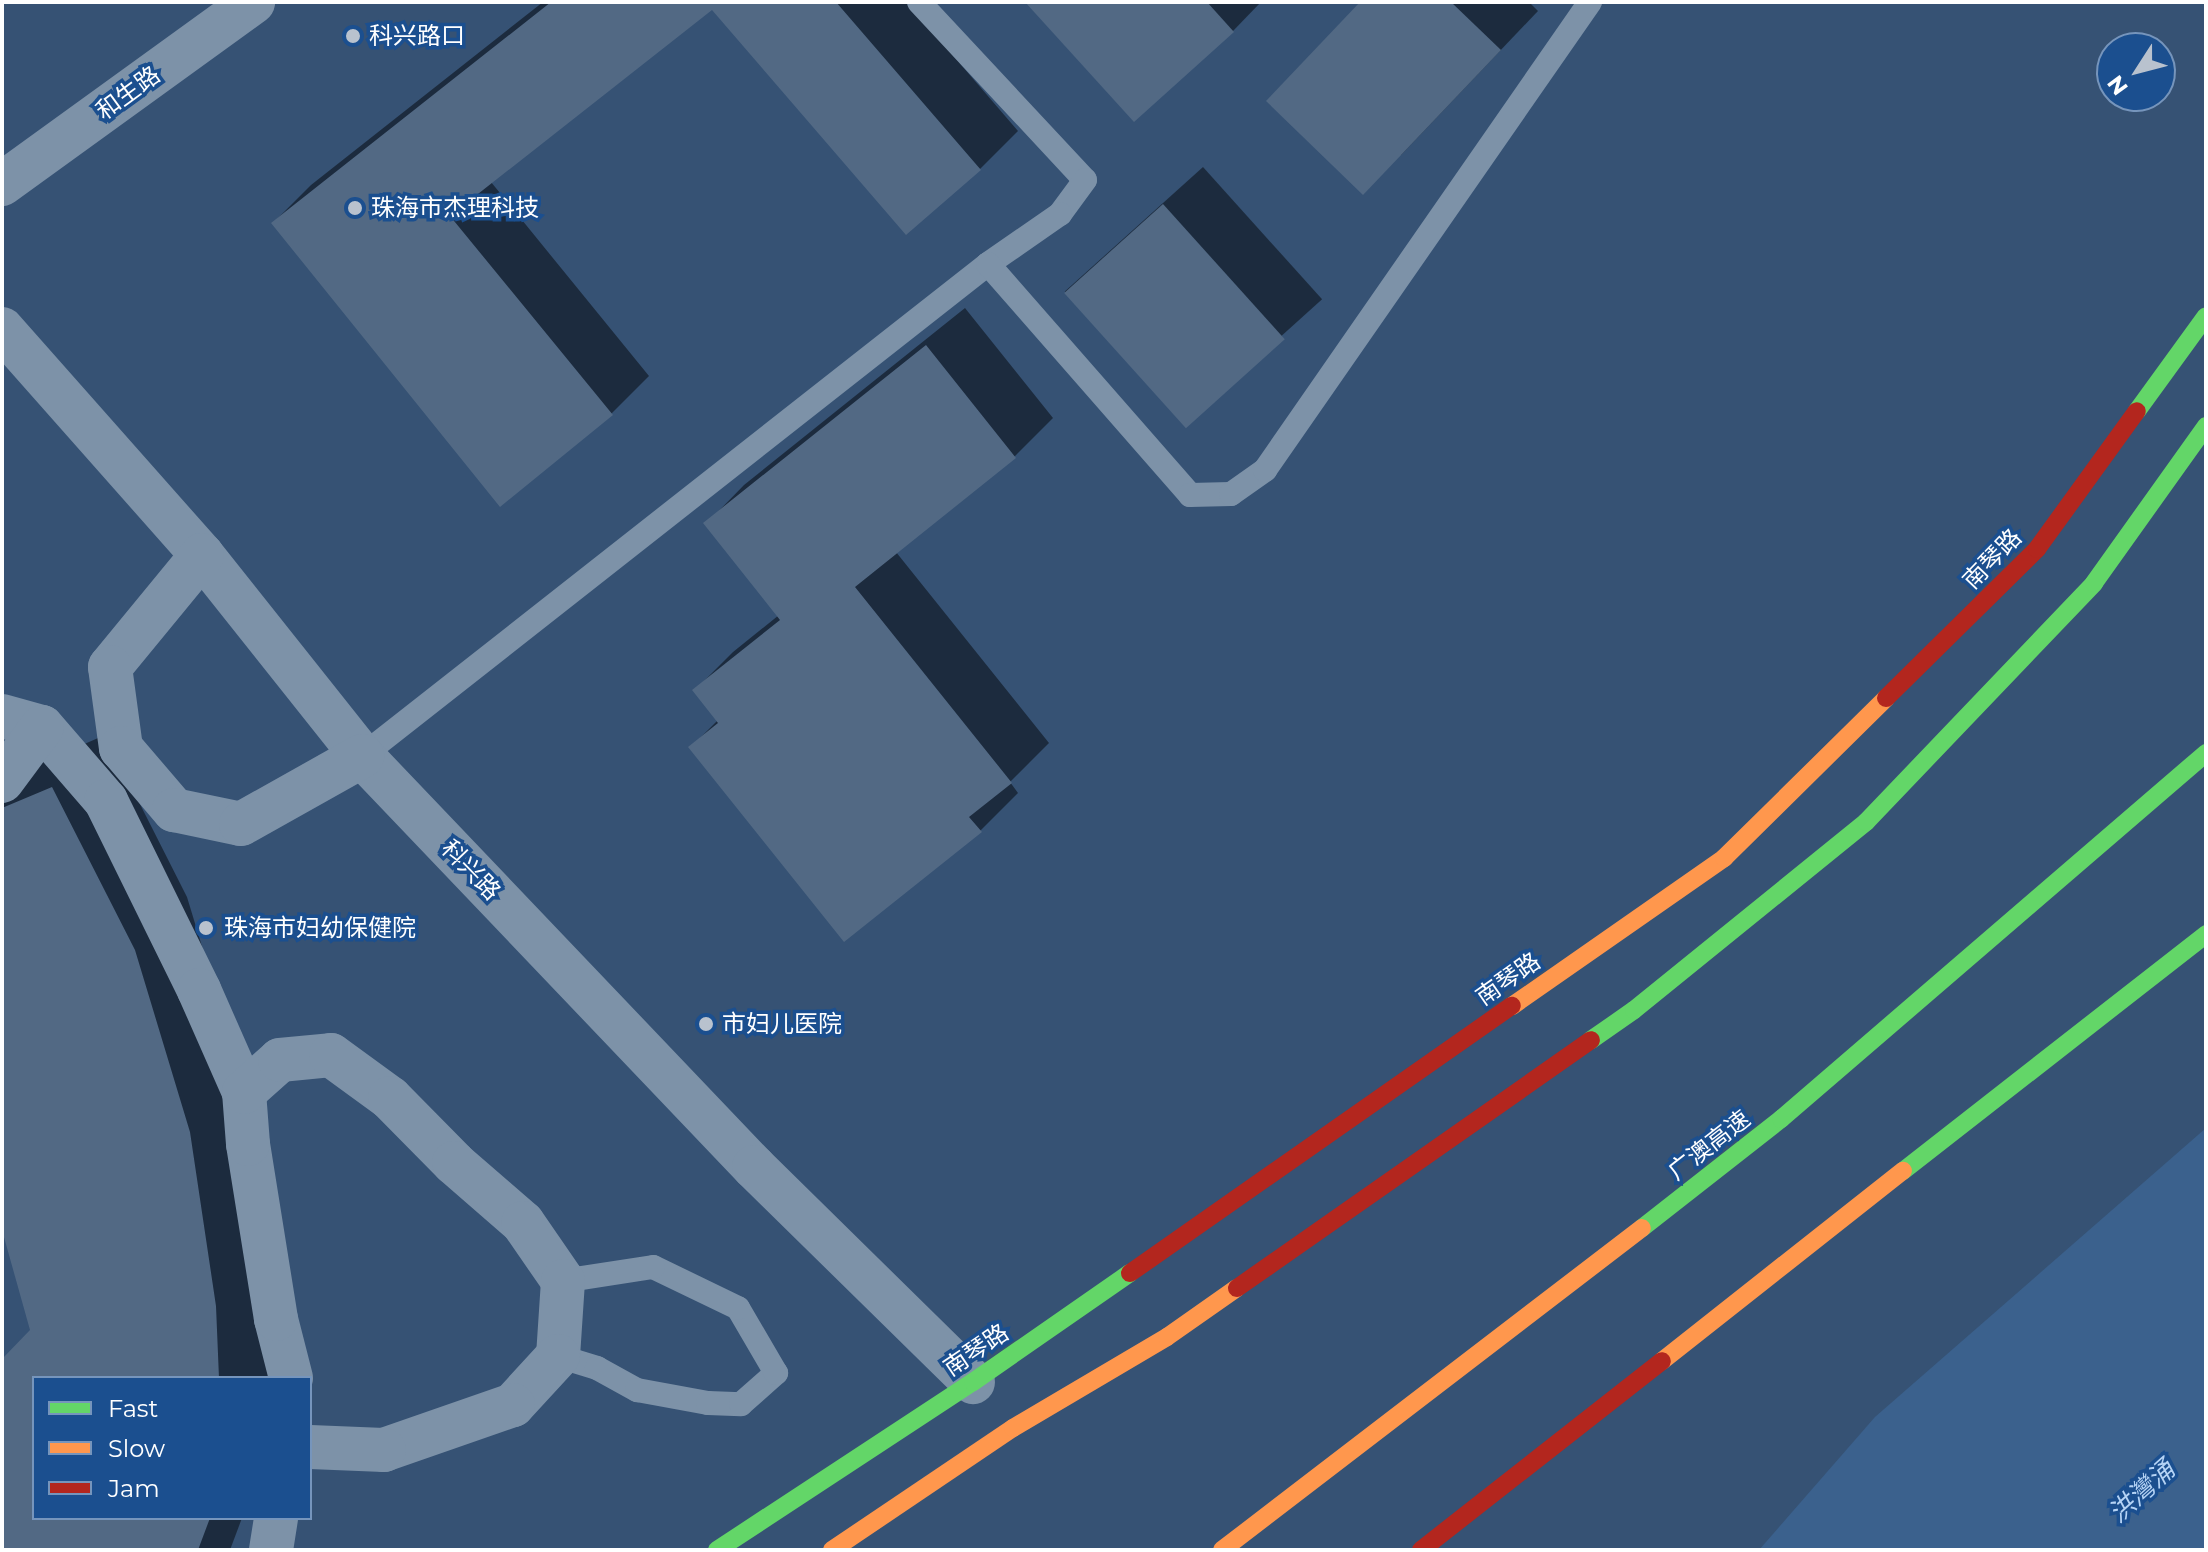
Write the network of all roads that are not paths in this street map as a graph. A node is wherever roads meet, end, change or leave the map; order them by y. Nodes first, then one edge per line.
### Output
1 (253, 2) edge
2 (919, 2) edge
3 (1590, 2) edge
4 (2, 184) edge
5 (988, 264) junction
6 (2206, 316) edge
7 (2, 329) edge
8 (2206, 426) edge
9 (202, 555) junction
10 (22, 721) edge
11 (362, 756) junction
12 (2203, 756) edge
13 (2, 781) edge
14 (2206, 934) edge
15 (244, 1092) junction
16 (563, 1281) junction
17 (558, 1356) junction
18 (291, 1376) edge
19 (978, 1388) junction
20 (312, 1447) edge
21 (276, 1520) edge
22 (271, 1550) edge
23 (717, 1550) edge
24 (832, 1550) edge
25 (1222, 1550) edge
26 (1421, 1550) edge

1 - 4 street, 和生路
2 - 5 lane
3 - 5 lane
5 - 11 lane
6 - 19 main road, 南琴路
7 - 9 street, 科兴路
8 - 24 main road
9 - 11 street, 科兴路
9 - 11 street
10 - 13 street
10 - 15 street
11 - 19 street, 科兴路
12 - 25 main road, 广澳高速
14 - 26 main road
15 - 16 street
15 - 18 street
16 - 17 street
16 - 17 lane
17 - 20 street
19 - 23 main road, 南琴路
21 - 22 street

